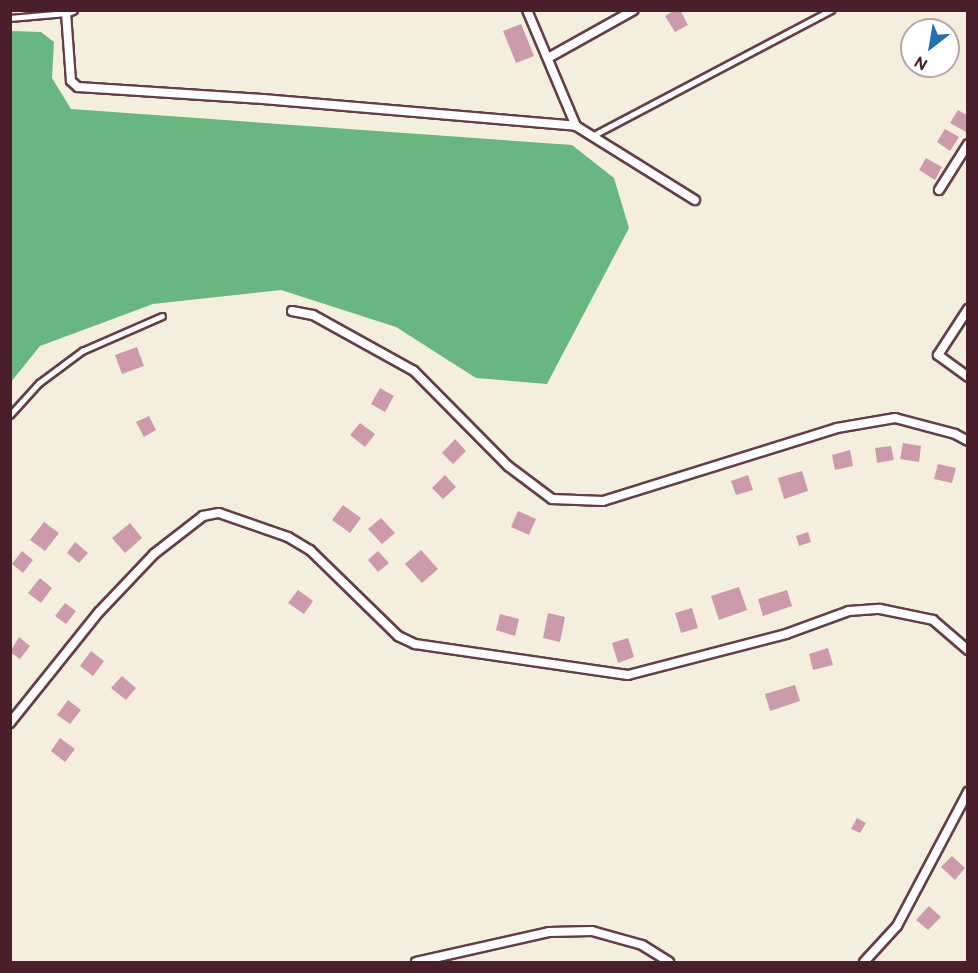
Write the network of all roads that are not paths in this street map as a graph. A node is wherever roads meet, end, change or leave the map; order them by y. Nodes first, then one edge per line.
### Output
1 (527, 10) edge
2 (634, 10) edge
3 (831, 10) edge
4 (69, 12) edge
5 (10, 18) edge
6 (548, 58) junction
7 (576, 126) junction
8 (594, 135) junction
9 (968, 144) edge
10 (939, 190) dead end
11 (695, 200) dead end
12 (968, 309) edge
13 (292, 311) dead end
14 (162, 316) dead end
15 (968, 377) edge
16 (10, 415) edge
17 (968, 441) edge
18 (968, 650) edge
19 (10, 723) edge
20 (968, 792) edge
21 (416, 963) edge
22 (669, 963) edge
23 (864, 963) edge

1 - 6 street
2 - 6 street
3 - 8 lane
4 - 5 lane
4 - 7 street
6 - 7 street
7 - 8 street
8 - 11 street
9 - 10 street
12 - 15 street
13 - 17 street
14 - 16 lane
18 - 19 street
20 - 23 street
21 - 22 street

